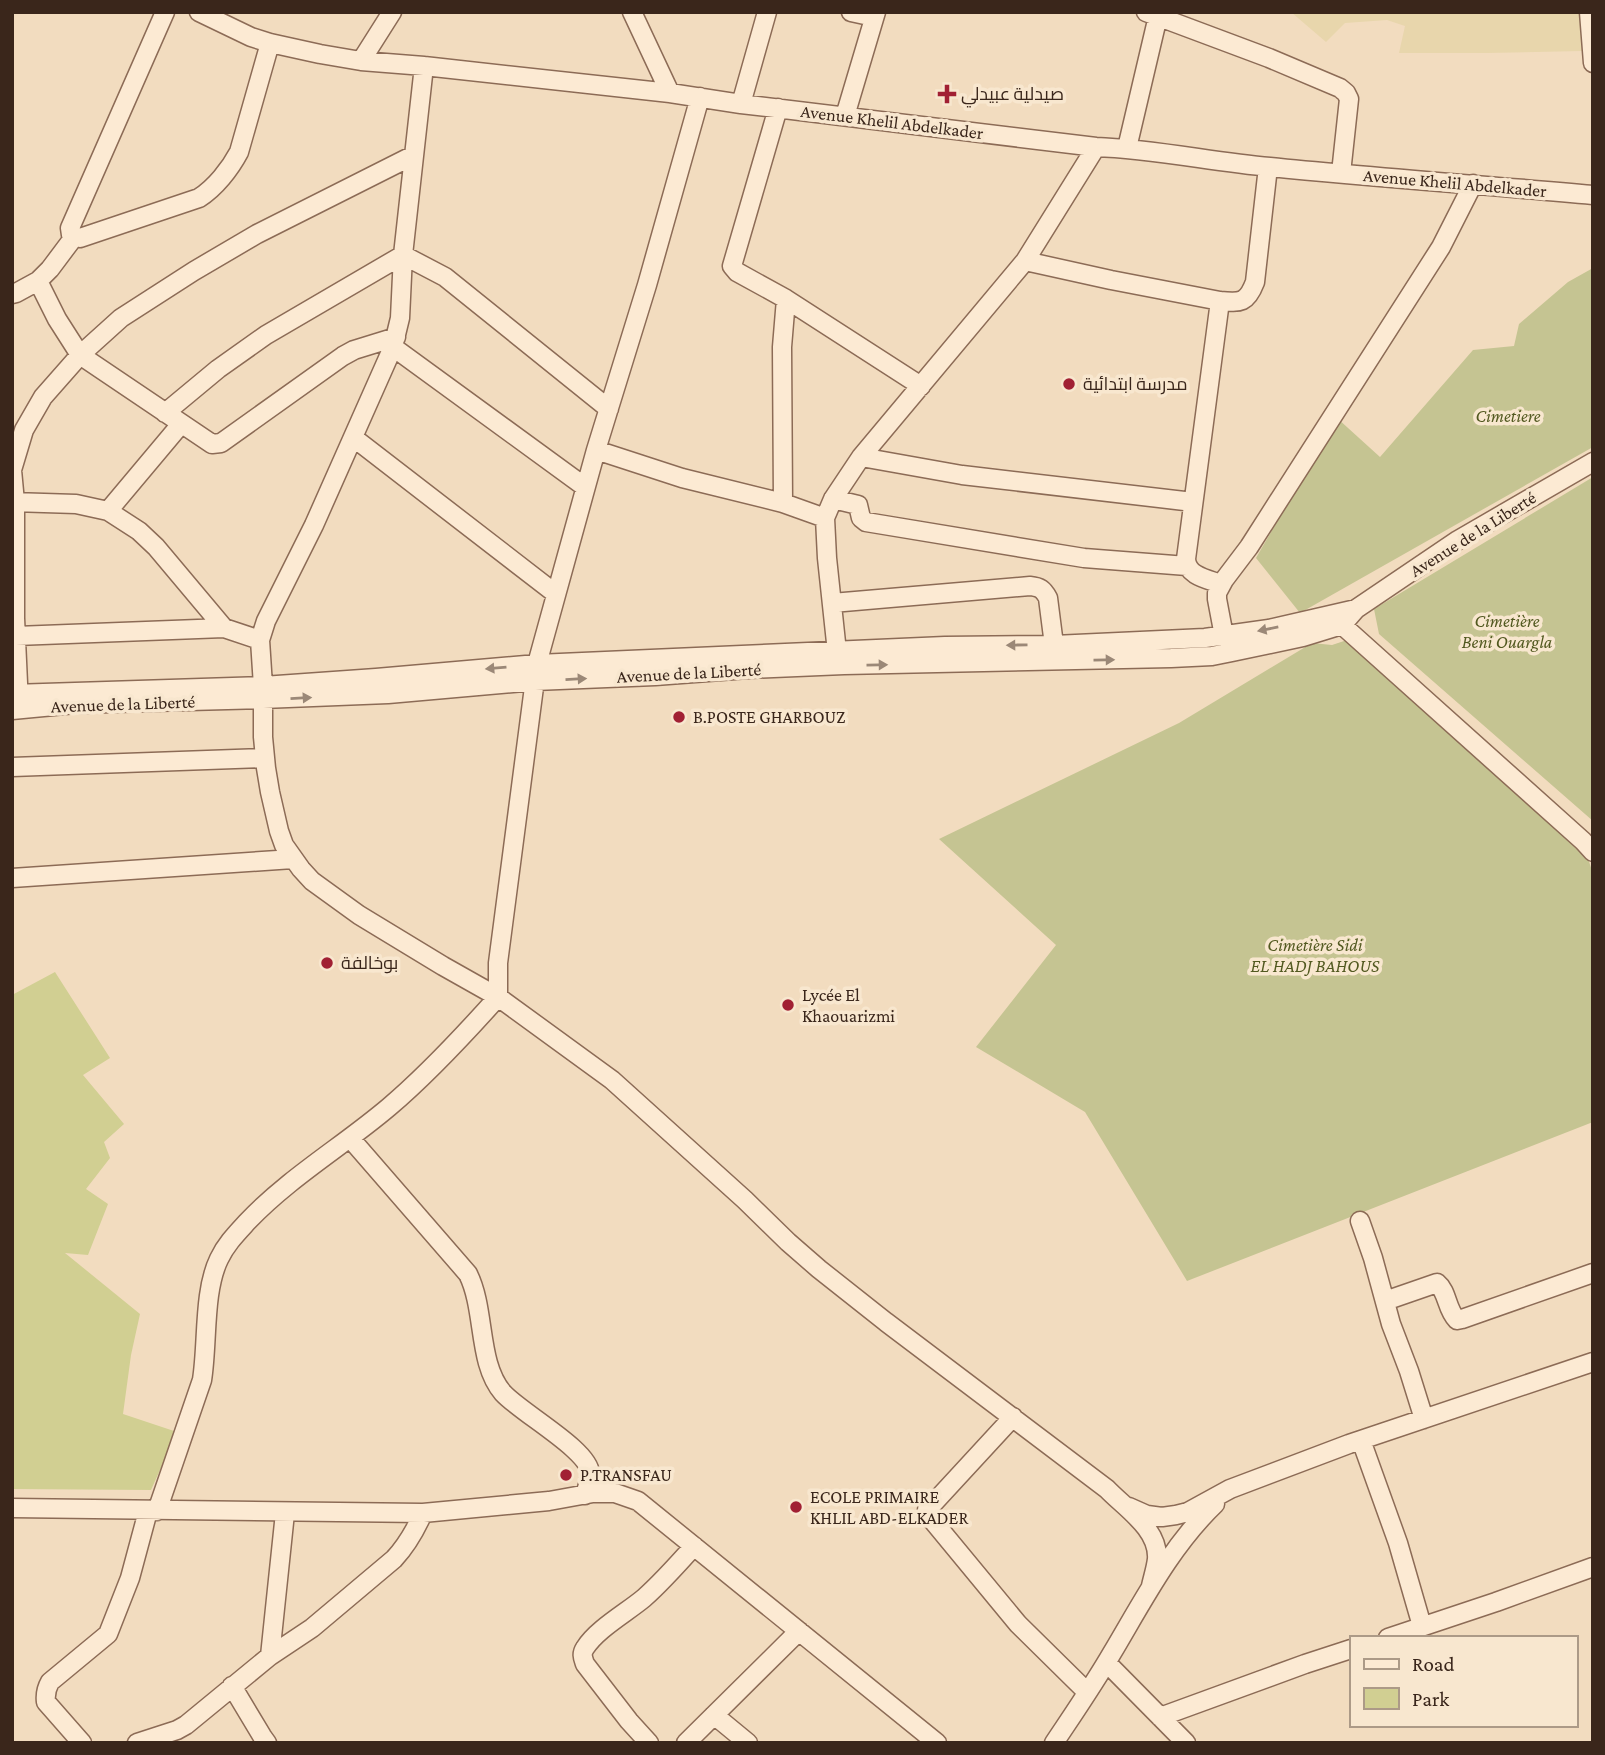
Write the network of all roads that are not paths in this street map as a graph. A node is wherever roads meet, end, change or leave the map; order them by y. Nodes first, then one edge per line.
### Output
1 (165, 12) edge
2 (199, 12) edge
3 (392, 12) edge
4 (632, 12) edge
5 (767, 12) edge
6 (851, 12) edge
7 (1589, 12) edge
8 (1152, 14) edge
9 (875, 15) edge
10 (270, 43) junction
11 (360, 61) junction
12 (1593, 62) edge
13 (424, 66) junction
14 (670, 93) junction
15 (700, 97) junction
16 (741, 104) junction
17 (778, 108) junction
18 (845, 116) junction
19 (1096, 147) junction
20 (1127, 148) junction
21 (414, 155) junction
22 (1268, 167) junction
23 (1341, 173) junction
24 (1473, 184) junction
25 (1593, 195) edge
26 (74, 237) junction
27 (403, 255) junction
28 (1026, 261) junction
29 (38, 281) junction
30 (12, 294) edge
31 (786, 299) junction
32 (1220, 301) junction
33 (395, 342) junction
34 (80, 355) junction
35 (921, 386) junction
36 (609, 409) junction
37 (165, 413) junction
38 (181, 424) junction
39 (354, 438) junction
40 (596, 450) junction
41 (861, 457) junction
42 (1593, 462) edge
43 (12, 470) edge
44 (586, 487) junction
45 (833, 499) junction
46 (14, 502) edge
47 (1193, 502) junction
48 (783, 503) junction
49 (108, 510) junction
50 (825, 518) junction
51 (1187, 566) junction
52 (1221, 584) junction
53 (556, 594) junction
54 (832, 603) junction
55 (1338, 619) junction
56 (14, 624) edge
57 (224, 628) junction
58 (1224, 636) junction
59 (260, 640) junction
60 (837, 652) junction
61 (1054, 653) junction
62 (536, 673) junction
63 (263, 693) junction
64 (15, 702) edge
65 (265, 758) junction
66 (12, 767) edge
67 (1593, 852) edge
68 (292, 859) junction
69 (12, 878) edge
70 (498, 997) junction
71 (350, 1138) junction
72 (1360, 1221) dead end
73 (1593, 1273) edge
74 (1385, 1301) junction
75 (1593, 1362) edge
76 (1013, 1417) junction
77 (1424, 1419) junction
78 (1361, 1440) junction
79 (1230, 1489) junction
80 (585, 1494) junction
81 (1120, 1502) junction
82 (12, 1508) edge
83 (152, 1511) junction
84 (285, 1513) junction
85 (423, 1513) junction
86 (694, 1546) junction
87 (1593, 1567) edge
88 (1151, 1586) junction
89 (1422, 1626) junction
90 (799, 1631) junction
91 (1394, 1636) edge
92 (1350, 1649) edge
93 (271, 1656) junction
94 (1107, 1663) junction
95 (232, 1686) junction
96 (1087, 1692) junction
97 (714, 1715) junction
98 (1160, 1717) junction
99 (262, 1741) edge
100 (82, 1743) edge
101 (136, 1743) edge
102 (649, 1743) edge
103 (686, 1743) edge
104 (748, 1743) edge
105 (937, 1743) edge
106 (1054, 1743) edge
107 (1186, 1743) edge

1 - 26 street
2 - 10 street, Avenue Khelil Abdelkader
3 - 11 street
4 - 14 street
5 - 16 street
6 - 9 street
7 - 12 street
8 - 20 street
8 - 23 street
9 - 18 street
10 - 11 street, Avenue Khelil Abdelkader
10 - 26 street
11 - 13 street, Avenue Khelil Abdelkader
13 - 14 street, Avenue Khelil Abdelkader
13 - 21 street
14 - 15 street, Avenue Khelil Abdelkader
15 - 16 street, Avenue Khelil Abdelkader
15 - 36 street
16 - 17 street, Avenue Khelil Abdelkader
17 - 18 street, Avenue Khelil Abdelkader
17 - 31 street
18 - 19 street, Avenue Khelil Abdelkader
19 - 20 street, Avenue Khelil Abdelkader
19 - 28 street
20 - 22 street, Avenue Khelil Abdelkader
21 - 27 street
21 - 34 street
22 - 23 street, Avenue Khelil Abdelkader
22 - 32 street
23 - 24 street, Avenue Khelil Abdelkader
24 - 25 street, Avenue Khelil Abdelkader
24 - 52 street
26 - 29 street
27 - 33 street
27 - 36 street
27 - 37 street
28 - 32 street
28 - 35 street
29 - 30 street
29 - 34 street
31 - 35 street
31 - 48 street
32 - 47 street
33 - 38 street
33 - 39 street
33 - 44 street
34 - 37 street
34 - 43 street
35 - 41 street
36 - 40 street
37 - 38 street
38 - 49 street
39 - 53 street
39 - 59 street
40 - 44 street
40 - 48 street
41 - 45 street
41 - 47 street
42 - 55 street, Avenue de la Liberté
43 - 46 street
44 - 53 street
45 - 50 street
45 - 51 street
46 - 49 street
46 - 56 street
47 - 51 street
48 - 50 street
49 - 57 street
50 - 54 street
51 - 52 street
52 - 58 street
53 - 62 street
54 - 60 street
54 - 61 street
55 -> 58 street, Avenue de la Liberté
61 -> 55 street, Avenue de la Liberté
55 - 67 street
56 - 57 street
56 - 64 street
57 - 59 street
58 - 61 street, Avenue de la Liberté
59 - 63 street
61 -> 60 street, Avenue de la Liberté
60 - 62 street, Avenue de la Liberté
62 -> 61 street, Avenue de la Liberté
62 - 63 street, Avenue de la Liberté
62 - 70 street
63 - 64 street, Avenue de la Liberté
63 - 65 street
65 - 66 street
65 - 68 street
68 - 69 street
68 - 70 street
70 - 71 street
70 - 76 street
71 - 80 street
71 - 83 street
72 - 74 street
73 - 74 street
74 - 77 street
75 - 77 street
76 - 81 street
76 - 96 street
77 - 78 street
78 - 79 street
78 - 89 street
79 - 81 street
79 - 88 street
80 - 85 street
80 - 86 street
81 - 88 street
82 - 83 street
83 - 84 street
83 - 100 street
84 - 85 street
84 - 93 street
85 - 93 street
86 - 90 street
86 - 102 street
87 - 89 street
88 - 94 street
89 - 91 street
90 - 97 street
90 - 105 street
92 - 98 street
93 - 95 street
94 - 96 street
94 - 98 street
95 - 99 street
95 - 101 street
96 - 106 street
97 - 103 street
97 - 104 street
98 - 107 street

